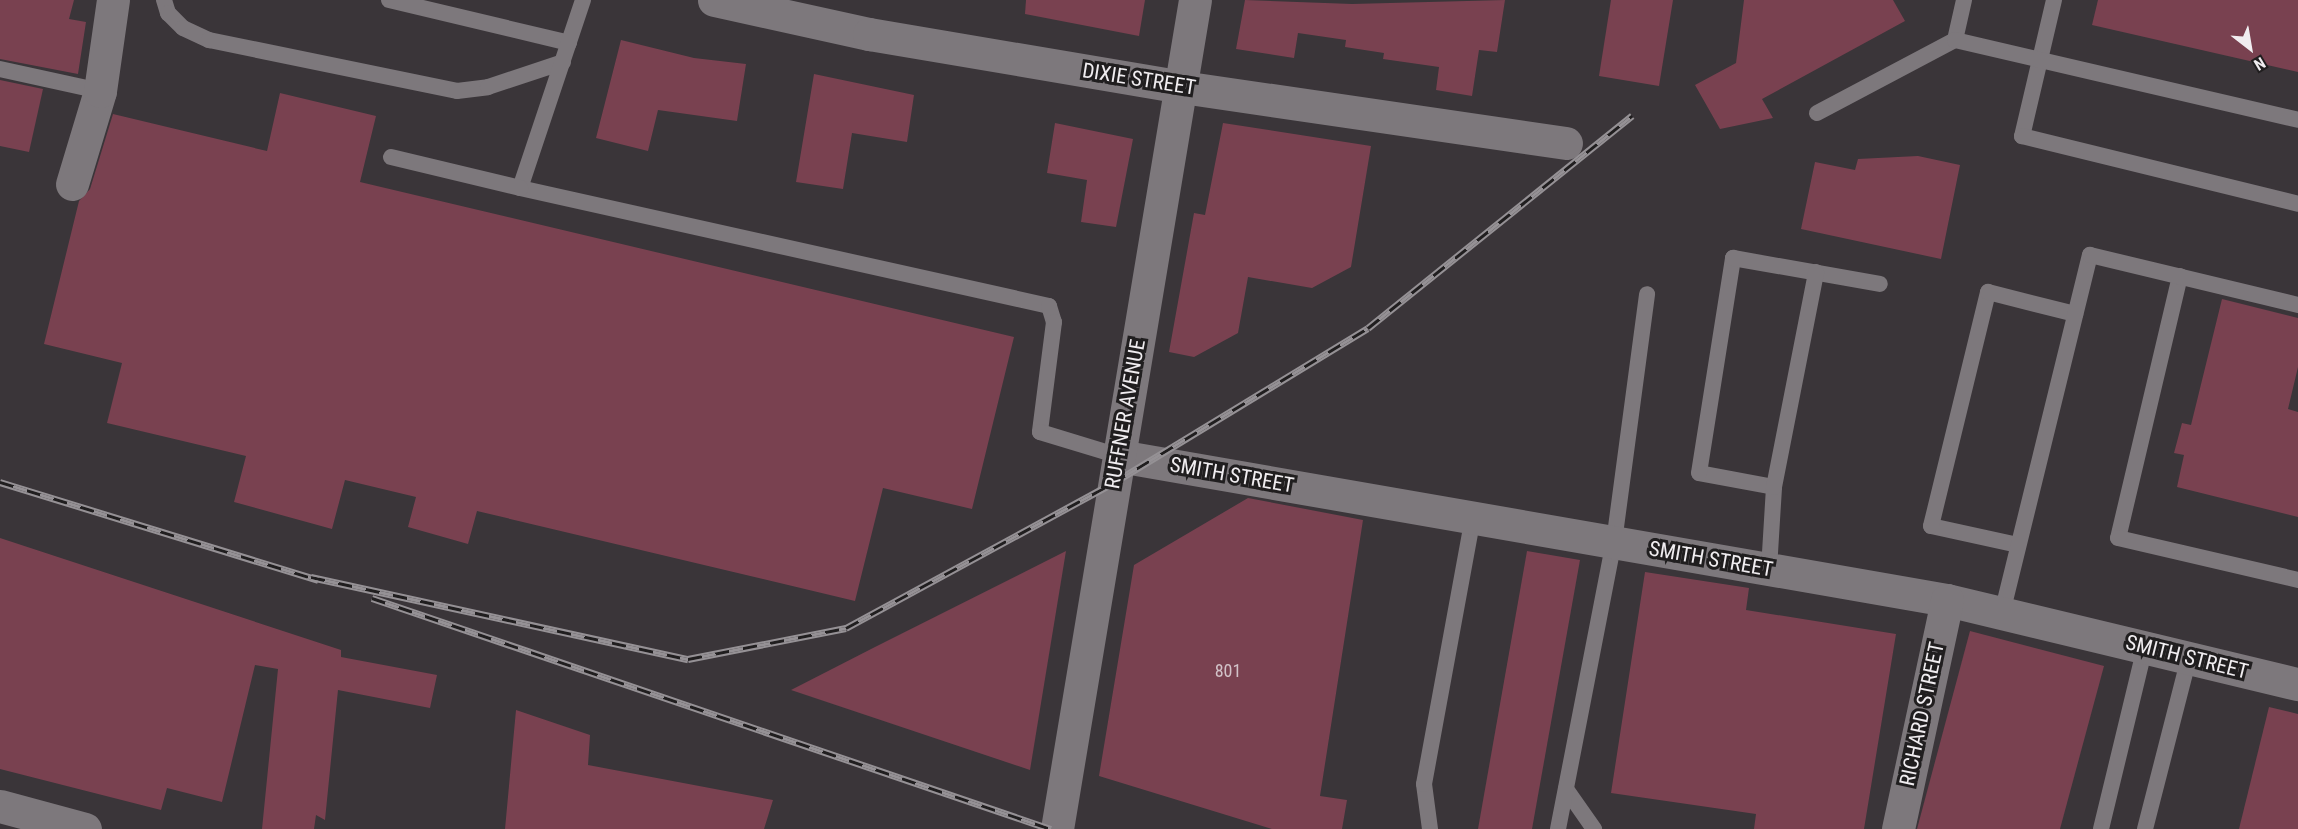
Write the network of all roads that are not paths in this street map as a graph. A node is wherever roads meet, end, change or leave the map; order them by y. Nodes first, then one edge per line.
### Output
1 (113, 0) edge
2 (164, 0) edge
3 (389, 0) edge
4 (583, 0) edge
5 (714, 0) edge
6 (1195, 0) edge
7 (1964, 0) edge
8 (2054, 0) edge
9 (1955, 40) junction
10 (569, 43) junction
11 (2040, 60) junction
12 (562, 62) junction
13 (0, 69) edge
14 (1182, 87) junction
15 (100, 91) junction
16 (1816, 113) dead end
17 (2298, 120) edge
18 (1566, 143) dead end
19 (391, 157) dead end
20 (72, 184) dead end
21 (520, 188) junction
22 (2298, 204) edge
23 (1816, 272) junction
24 (2180, 276) junction
25 (1880, 284) dead end
26 (1647, 294) dead end
27 (2298, 305) edge
28 (2075, 314) junction
29 (1119, 456) junction
30 (1774, 487) junction
31 (1473, 517) junction
32 (1614, 542) junction
33 (2018, 545) junction
34 (1769, 569) junction
35 (2298, 580) edge
36 (1947, 600) junction
37 (2002, 613) junction
38 (2145, 647) junction
39 (2189, 658) junction
40 (2298, 684) edge
41 (1566, 789) junction
42 (0, 806) edge
43 (85, 829) edge
44 (1057, 829) edge
45 (1430, 829) edge
46 (1558, 829) edge
47 (1594, 829) edge
48 (1898, 829) edge
49 (2101, 829) edge
50 (2145, 829) edge

1 - 15 street
2 - 12 lane
3 - 10 lane
4 - 10 lane
5 - 14 street, DIXIE STREET
6 - 14 street, RUFFNER AVENUE
7 - 9 lane
8 - 11 lane
9 - 11 lane
9 - 16 lane
10 - 12 lane
11 - 17 lane
11 - 22 lane
12 - 21 lane
13 - 15 lane
14 - 18 street, DIXIE STREET
14 - 29 street, RUFFNER AVENUE
15 - 20 street
19 - 21 lane
21 - 29 lane
23 - 25 lane
23 - 30 lane
23 - 30 lane
24 - 27 lane
24 - 28 lane
24 - 35 lane
26 - 32 lane
28 - 33 lane
28 - 33 lane
29 - 31 street, SMITH STREET
29 - 44 street, RUFFNER AVENUE
30 - 34 lane
31 - 32 street, SMITH STREET
31 - 45 lane
32 - 34 street, SMITH STREET
32 - 41 lane
33 - 37 lane
34 - 36 street, SMITH STREET
36 - 37 street, SMITH STREET
36 - 48 street, RICHARD STREET
37 - 38 street, SMITH STREET
38 - 39 street, SMITH STREET
38 - 49 lane
39 - 40 street, SMITH STREET
39 - 50 lane
41 - 46 lane
41 - 47 lane
42 - 43 street

